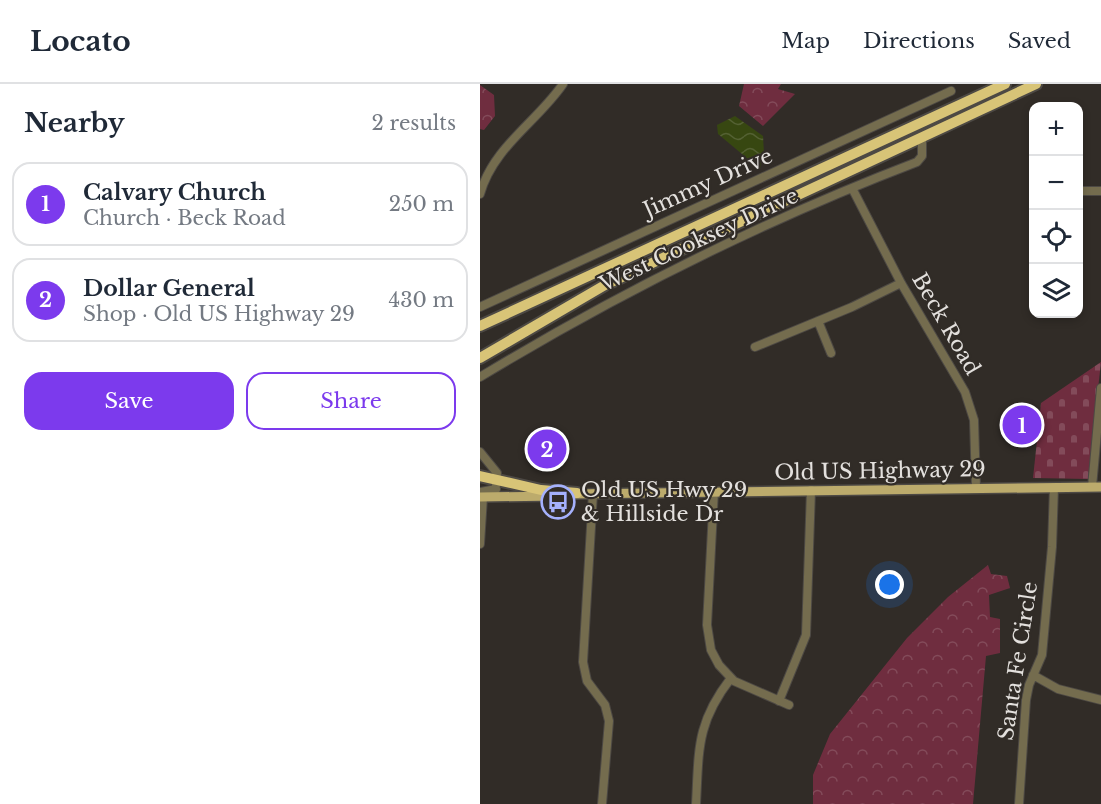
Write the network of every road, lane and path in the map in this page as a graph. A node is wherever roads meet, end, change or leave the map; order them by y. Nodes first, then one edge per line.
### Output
1 (563, 84) edge
2 (1005, 84) edge
3 (1036, 84) edge
4 (951, 91) dead end
5 (915, 109) junction
6 (919, 123) junction
7 (922, 137) junction
8 (852, 188) junction
9 (1083, 191) edge
10 (1101, 191) edge
11 (480, 194) edge
12 (901, 283) junction
13 (480, 307) edge
14 (818, 321) junction
15 (480, 326) edge
16 (755, 347) dead end
17 (831, 353) dead end
18 (480, 358) edge
19 (480, 377) edge
20 (1101, 394) edge
21 (480, 452) edge
22 (480, 476) edge
23 (976, 487) junction
24 (1054, 487) junction
25 (1096, 487) edge
26 (496, 489) junction
27 (811, 490) junction
28 (714, 491) junction
29 (578, 493) joint
30 (593, 493) junction
31 (481, 495) edge
32 (480, 544) edge
33 (1034, 675) junction
34 (731, 678) junction
35 (779, 700) junction
36 (1101, 700) edge
37 (789, 705) dead end
38 (602, 804) edge
39 (696, 804) edge
40 (1020, 804) edge

1 - 11 street
2 - 6 highway
3 - 7 highway
4 - 5 street, Jimmy Drive
5 - 6 street
5 - 13 street, Jimmy Drive
6 - 15 highway
7 - 8 street, West Cooksey Drive
7 - 18 highway
8 - 12 street, Beck Road
8 - 19 street, West Cooksey Drive
9 - 10 street
12 - 14 street
12 - 23 street, Beck Road
14 - 16 street
14 - 17 street
20 - 25 street
21 - 26 street
22 - 26 highway
23 - 24 main road, Old US Highway 29
23 - 27 main road, Old US Highway 29
24 - 25 main road, Old US Highway 29
24 - 33 street, Santa Fe Circle
26 - 29 highway
26 - 31 main road
27 - 28 main road, Old US Highway 29
27 - 35 street
28 - 30 main road, Old US Highway 29
28 - 34 street
29 - 30 main road, Old US Highway 29
30 - 38 street
31 - 32 street
33 - 36 street
33 - 40 street, Santa Fe Circle
34 - 35 street
34 - 39 street
35 - 37 street

